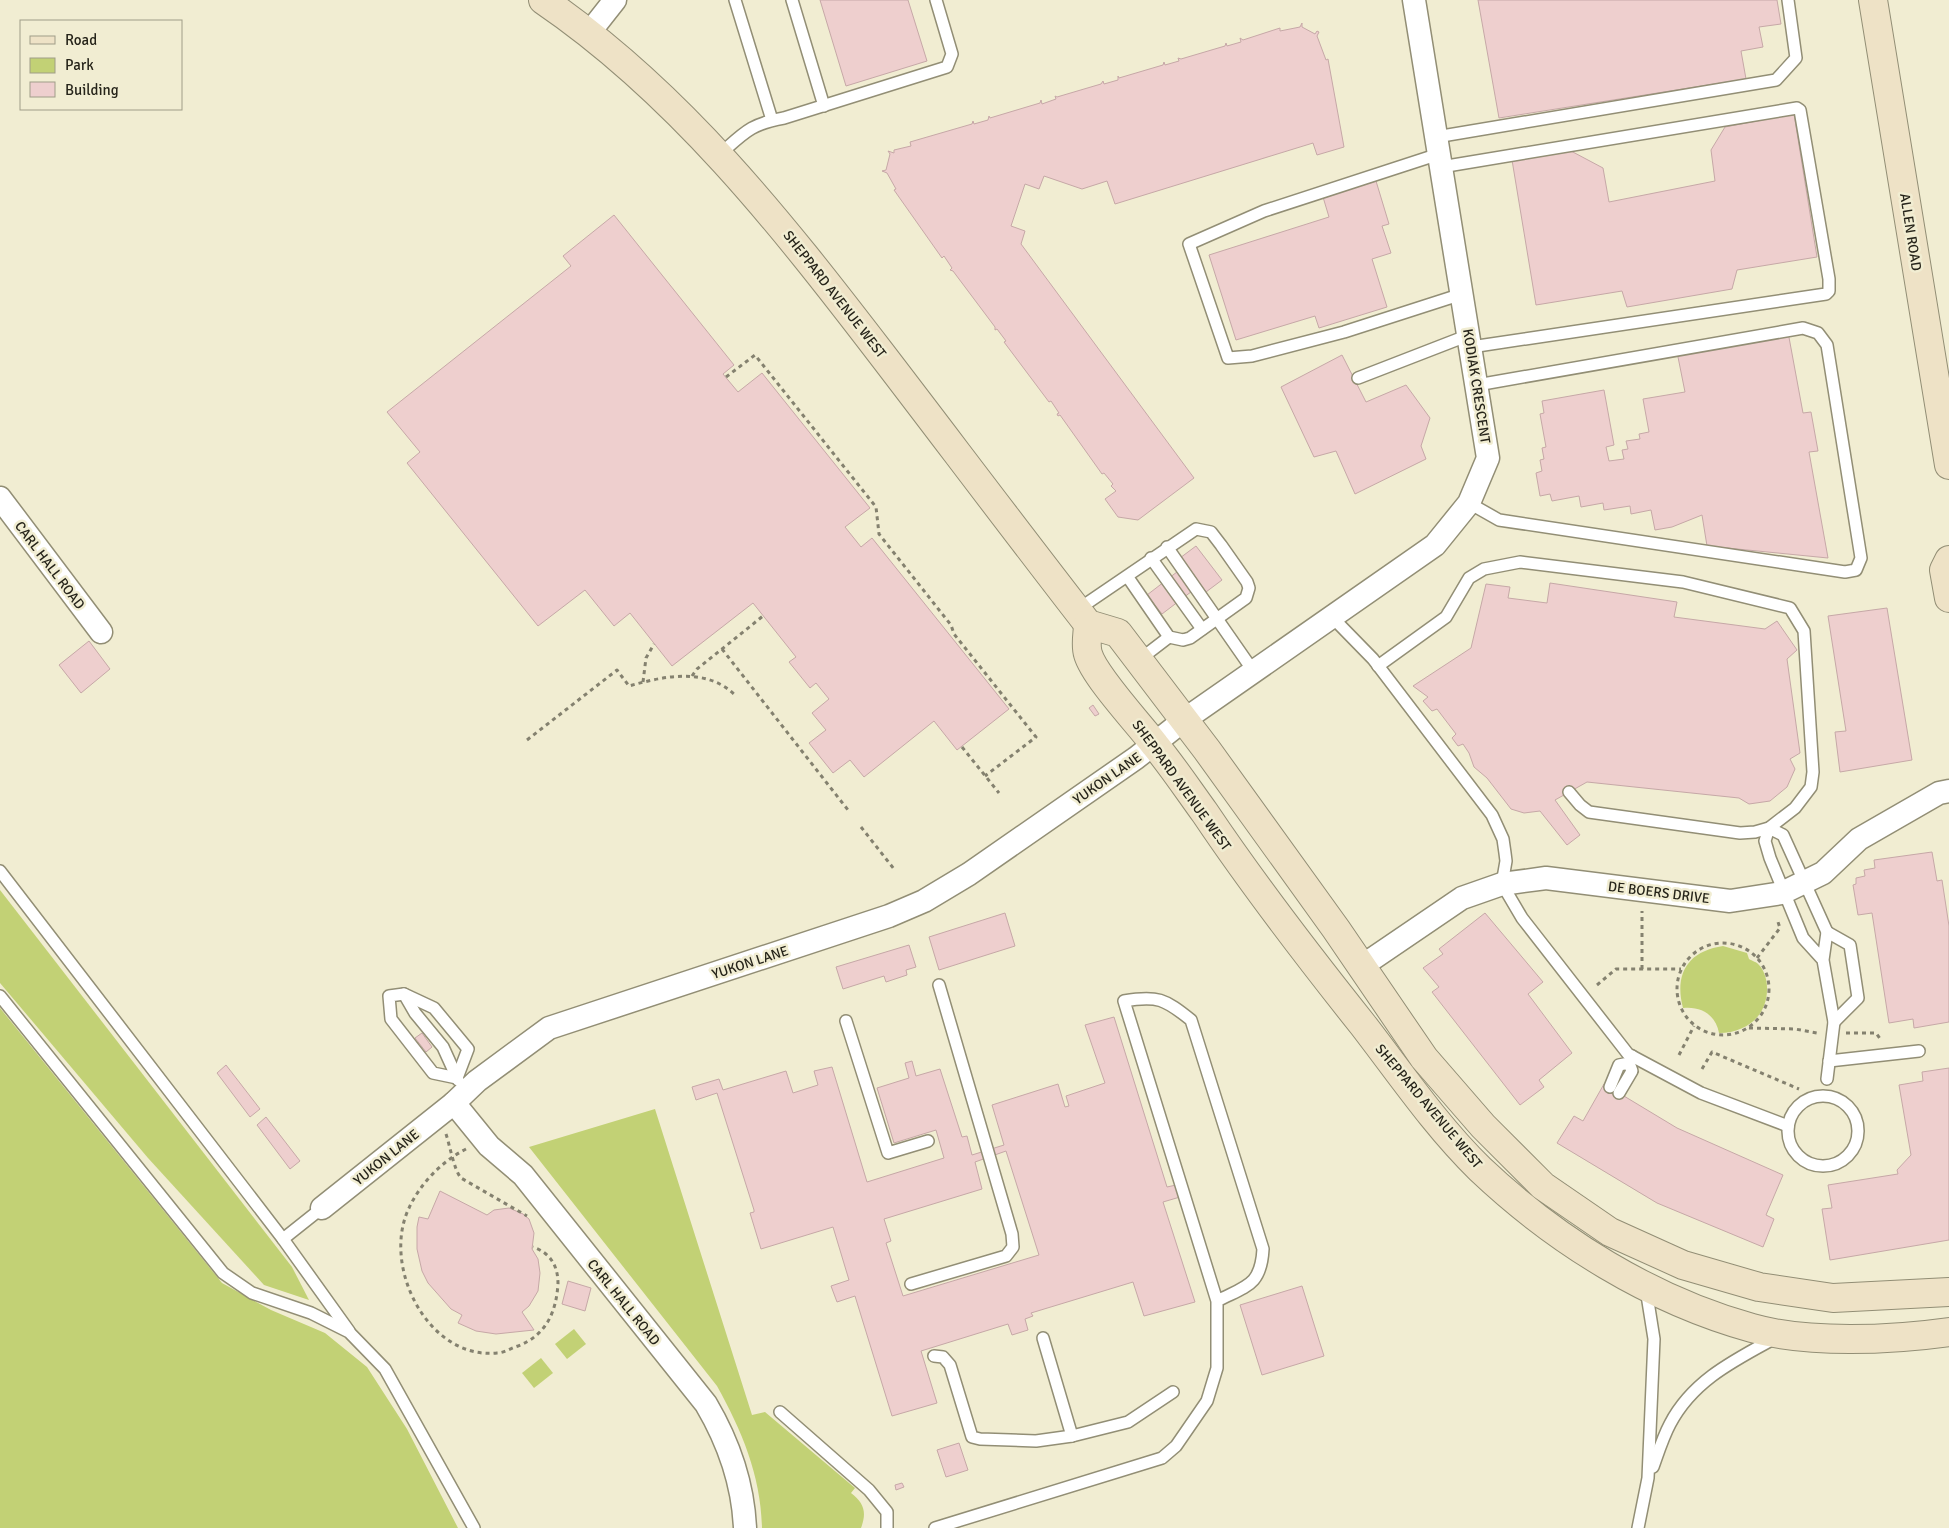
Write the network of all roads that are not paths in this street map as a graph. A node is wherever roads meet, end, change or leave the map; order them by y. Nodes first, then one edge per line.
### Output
1 (543, 0) edge
2 (615, 0) edge
3 (735, 0) edge
4 (792, 0) edge
5 (936, 0) edge
6 (1414, 0) edge
7 (1788, 0) edge
8 (1873, 0) edge
9 (589, 33) junction
10 (824, 106) junction
11 (772, 120) junction
12 (1439, 153) junction
13 (719, 155) junction
14 (1462, 294) junction
15 (1470, 341) junction
16 (1358, 378) dead end
17 (1477, 385) junction
18 (1949, 465) edge
19 (0, 498) edge
20 (1470, 503) junction
21 (1167, 547) junction
22 (1151, 558) junction
23 (1949, 560) edge
24 (1127, 576) junction
25 (1949, 598) edge
26 (1083, 617) junction
27 (1332, 617) junction
28 (1216, 619) junction
29 (1202, 629) junction
30 (101, 632) dead end
31 (1169, 637) junction
32 (1138, 661) junction
33 (1378, 666) junction
34 (1254, 672) junction
35 (1184, 720) junction
36 (1154, 743) junction
37 (1949, 791) edge
38 (1569, 792) dead end
39 (1769, 828) junction
40 (0, 871) edge
41 (1806, 882) junction
42 (1502, 884) junction
43 (1785, 892) junction
44 (1827, 932) junction
45 (1823, 960) junction
46 (1362, 966) junction
47 (939, 985) dead end
48 (404, 994) junction
49 (0, 996) edge
50 (846, 1021) dead end
51 (1833, 1028) junction
52 (1919, 1051) dead end
53 (1630, 1060) junction
54 (1829, 1061) junction
55 (1827, 1079) dead end
56 (1614, 1090) dead end
57 (459, 1091) junction
58 (1788, 1126) junction
59 (928, 1141) dead end
60 (322, 1208) joint
61 (283, 1239) junction
62 (911, 1284) dead end
63 (1645, 1285) junction
64 (1949, 1292) edge
65 (1217, 1301) junction
66 (349, 1332) junction
67 (1949, 1332) edge
68 (1783, 1334) junction
69 (1043, 1338) dead end
70 (934, 1356) dead end
71 (1173, 1392) dead end
72 (780, 1412) dead end
73 (1072, 1436) junction
74 (1648, 1478) junction
75 (474, 1528) edge
76 (745, 1528) edge
77 (886, 1528) edge
78 (935, 1528) edge
79 (1638, 1528) edge

1 - 9 main road, SHEPPARD AVENUE WEST
2 - 9 street
3 - 11 lane
4 - 10 lane
5 - 10 lane
6 - 12 street, KODIAK CRESCENT
7 - 12 lane
8 - 18 main road, ALLEN ROAD
9 - 13 main road, SHEPPARD AVENUE WEST
10 - 11 lane
11 - 13 lane
12 - 14 street, KODIAK CRESCENT
12 - 14 lane
12 - 15 lane
13 - 26 main road, SHEPPARD AVENUE WEST
14 - 15 street, KODIAK CRESCENT
15 - 16 lane
15 - 17 street, KODIAK CRESCENT
17 - 20 street, KODIAK CRESCENT
17 - 20 lane
19 - 30 street, CARL HALL ROAD
20 - 27 street, KODIAK CRESCENT
21 - 22 lane
21 - 28 lane
21 - 28 lane
22 - 24 lane
22 - 29 lane
23 - 25 main road
24 - 26 lane
24 - 31 lane
26 - 32 main road, SHEPPARD AVENUE WEST
26 - 36 main road, SHEPPARD AVENUE WEST
27 - 33 lane
27 - 34 street, KODIAK CRESCENT
28 - 29 lane
28 - 34 lane
29 - 31 lane
31 - 32 lane
32 - 35 main road, SHEPPARD AVENUE WEST
33 - 39 lane
33 - 42 lane
34 - 35 street, KODIAK CRESCENT
35 - 36 street, YUKON LANE
35 - 46 main road, SHEPPARD AVENUE WEST
36 - 57 street, YUKON LANE
36 - 63 main road, SHEPPARD AVENUE WEST
37 - 41 street, DE BOERS DRIVE
38 - 39 lane
39 - 41 lane
39 - 43 lane
40 - 61 lane
41 - 43 street, DE BOERS DRIVE
41 - 44 lane
42 - 43 street, DE BOERS DRIVE
42 - 46 street, DE BOERS DRIVE
42 - 53 lane
43 - 45 lane
44 - 45 lane
44 - 51 lane
45 - 51 lane
46 - 64 main road, SHEPPARD AVENUE WEST
47 - 62 lane
48 - 57 lane
48 - 57 lane
48 - 57 lane
49 - 66 lane
50 - 59 lane
51 - 54 lane
52 - 54 lane
53 - 56 lane
53 - 58 lane
54 - 55 lane
57 - 60 street, YUKON LANE
57 - 76 street, CARL HALL ROAD
58 - 58 lane
60 - 61 lane
61 - 66 lane
63 - 68 main road, SHEPPARD AVENUE WEST
63 - 74 lane
65 - 65 lane
65 - 78 lane
66 - 75 lane
67 - 68 main road, SHEPPARD AVENUE WEST
68 - 74 lane
69 - 73 lane
70 - 73 lane
71 - 73 lane
72 - 77 lane
74 - 79 lane

